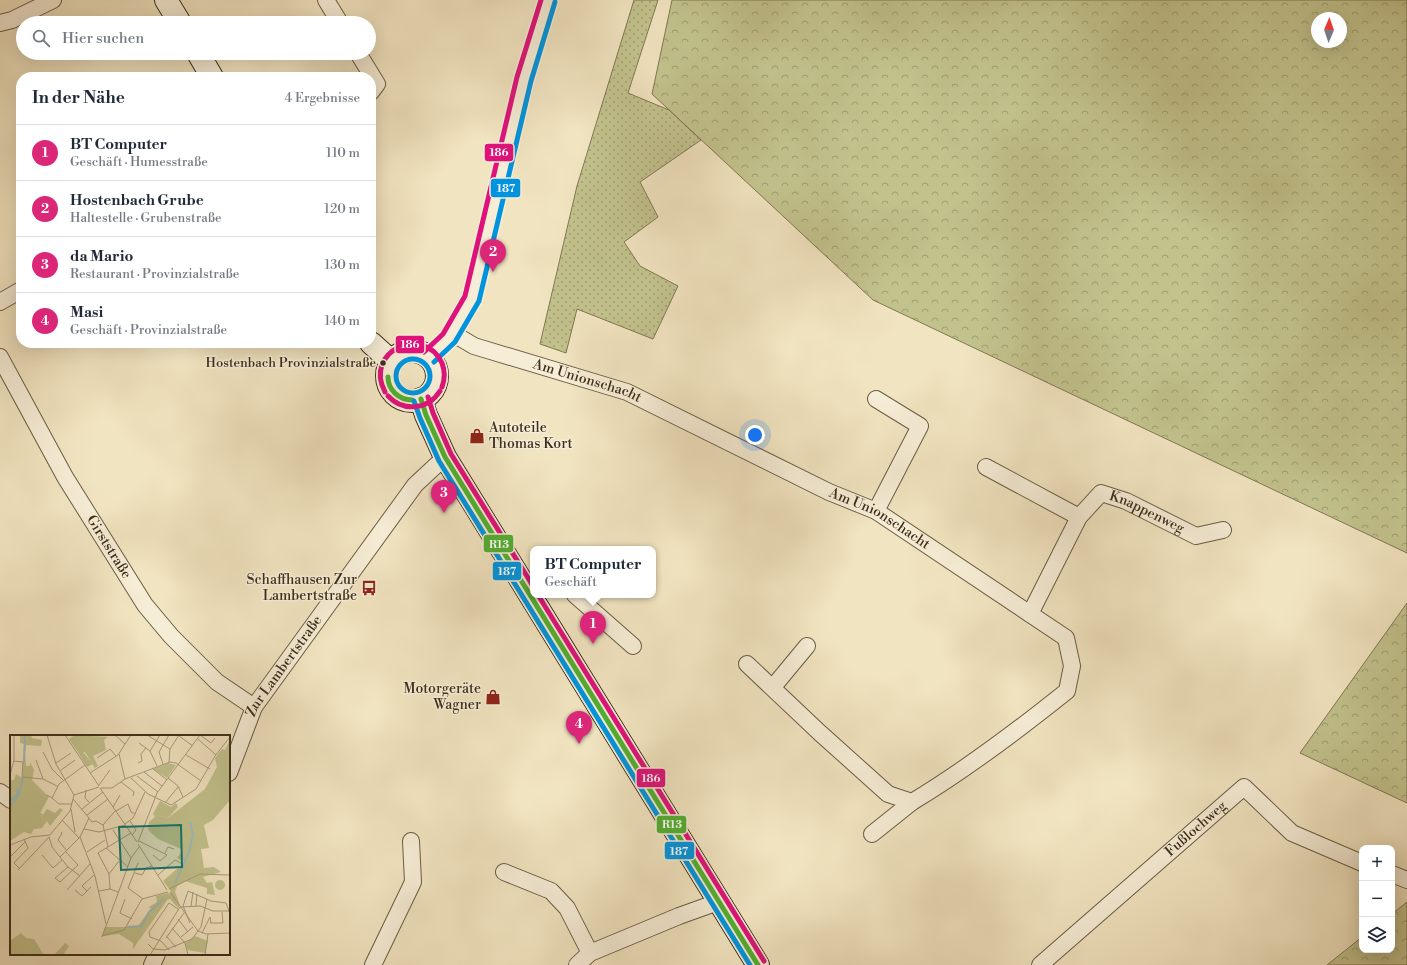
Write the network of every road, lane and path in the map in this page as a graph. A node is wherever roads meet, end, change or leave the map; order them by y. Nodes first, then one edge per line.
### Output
1 (53, 0) edge
2 (166, 0) edge
3 (326, 0) edge
4 (548, 0) edge
5 (20, 16) edge
6 (176, 16) edge
7 (336, 16) edge
8 (16, 18) edge
9 (0, 22) edge
10 (202, 60) edge
11 (362, 60) edge
12 (209, 72) edge
13 (370, 72) edge
14 (16, 293) edge
15 (0, 302) edge
16 (452, 333) junction
17 (376, 348) edge
18 (0, 357) edge
19 (429, 357) junction
20 (392, 362) junction
21 (421, 399) junction
22 (876, 399) dead end
23 (446, 458) junction
24 (986, 467) dead end
25 (876, 511) junction
26 (1079, 517) junction
27 (1223, 530) dead end
28 (527, 578) edge
29 (539, 598) edge
30 (578, 598) edge
31 (1030, 614) junction
32 (632, 646) dead end
33 (807, 646) dead end
34 (747, 664) dead end
35 (773, 687) junction
36 (254, 707) junction
37 (230, 770) edge
38 (0, 792) edge
39 (10, 799) edge
40 (912, 802) junction
41 (872, 834) dead end
42 (411, 841) dead end
43 (1359, 862) edge
44 (504, 872) dead end
45 (1395, 875) edge
46 (1407, 880) edge
47 (718, 902) junction
48 (590, 953) junction
49 (157, 955) edge
50 (152, 965) edge
51 (373, 965) edge
52 (577, 965) edge
53 (758, 965) edge
54 (1040, 965) edge

1 - 5 street
2 - 6 street
3 - 7 street
4 - 16 street
8 - 9 street
10 - 12 street
11 - 13 street
14 - 15 street
16 - 19 street
16 - 25 street, Am Unionschacht
17 - 20 street
18 - 36 street, Girststraße
19 - 20 street
19 - 21 street
20 - 21 street
21 - 23 street
22 - 25 street
23 - 28 street
23 - 36 street, Zur Lambertstraße
24 - 26 street
25 - 31 street, Am Unionschacht
26 - 27 street, Knappenweg
26 - 31 street, Knappenweg
29 - 47 street
30 - 32 street
31 - 40 street, Am Unionschacht
33 - 35 street
34 - 35 street
35 - 40 street
36 - 37 street, Zur Lambertstraße
38 - 39 street
40 - 41 street, Am Unionschacht
42 - 51 street
43 - 54 street, Fußlochweg
44 - 48 street
45 - 46 street
47 - 48 street
47 - 53 street
48 - 52 street
49 - 50 street

